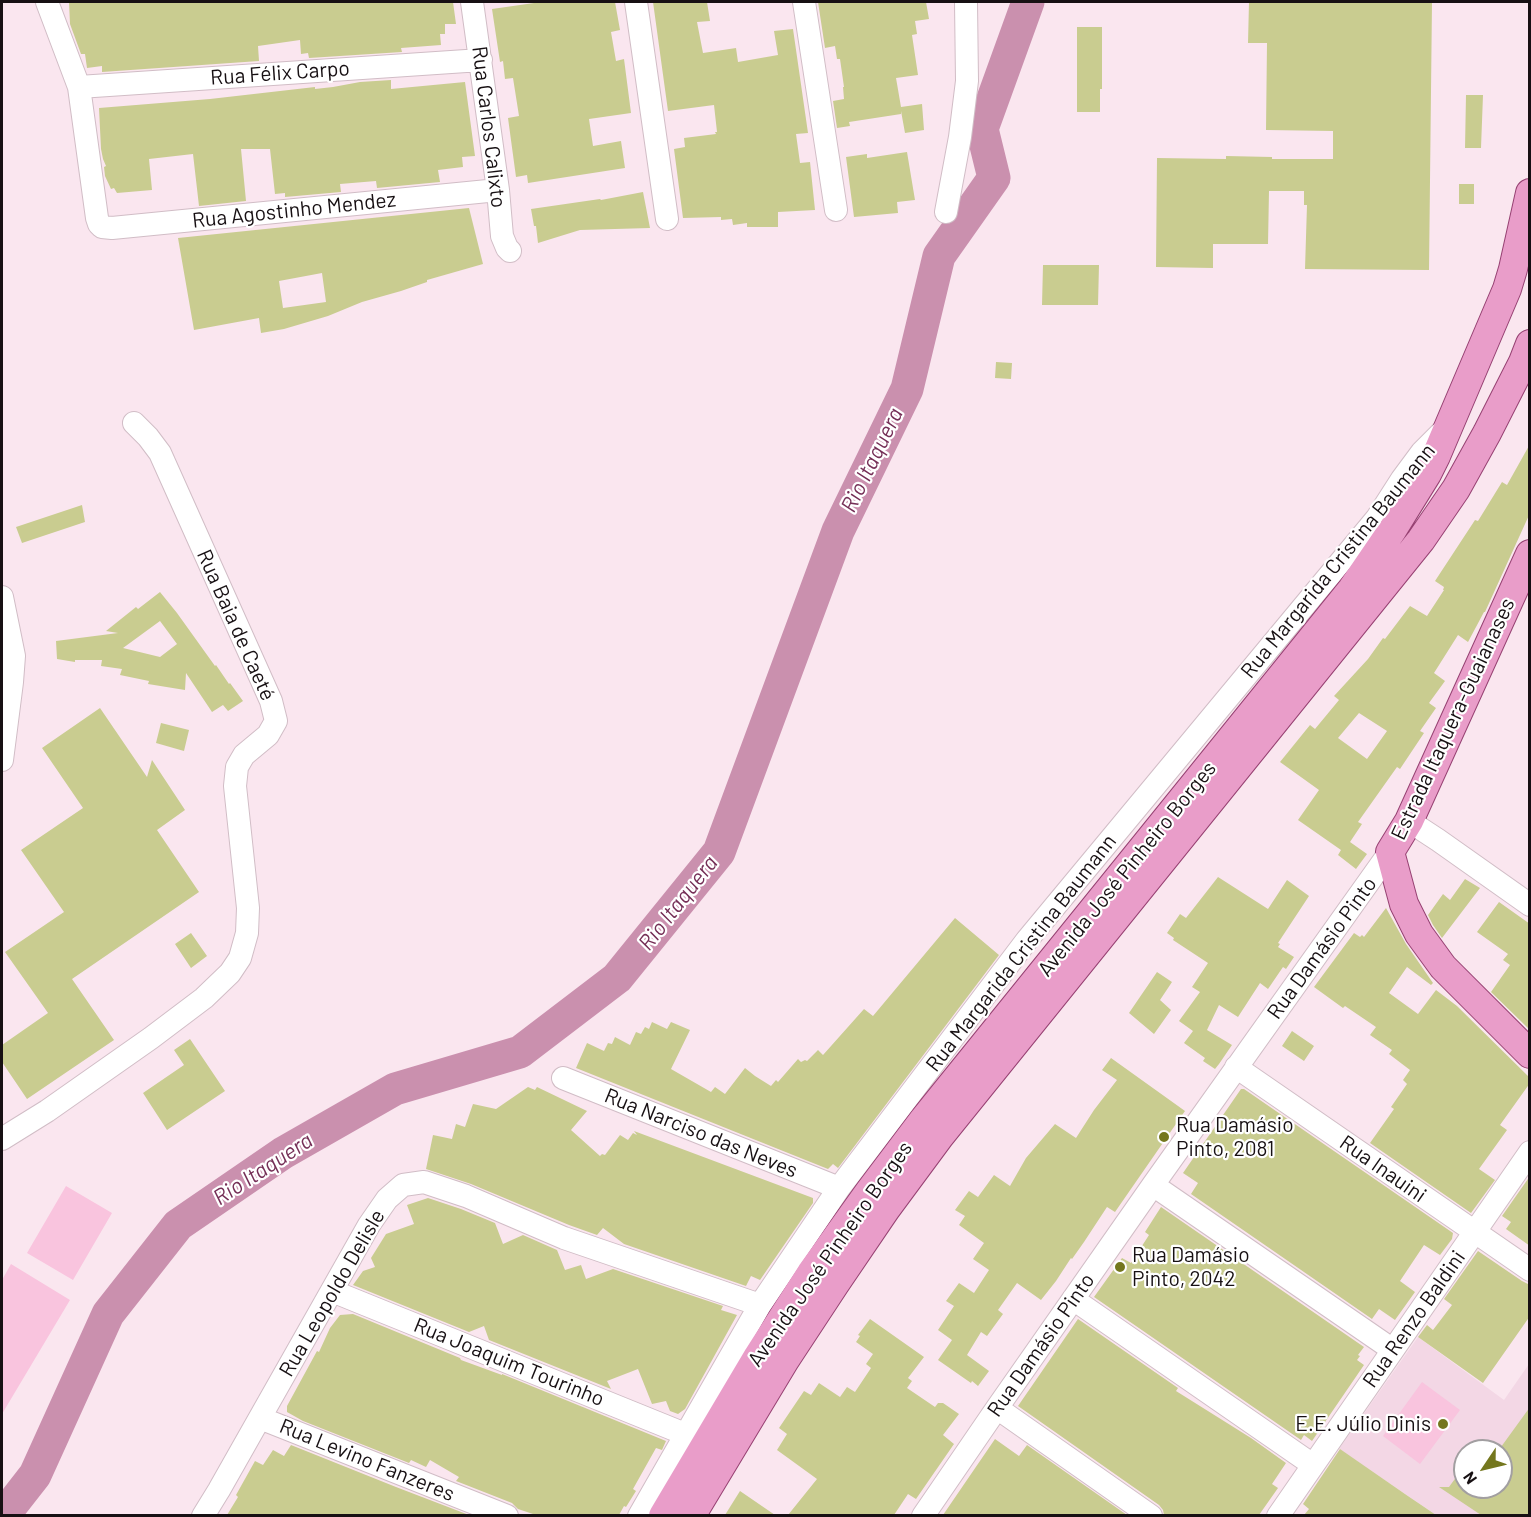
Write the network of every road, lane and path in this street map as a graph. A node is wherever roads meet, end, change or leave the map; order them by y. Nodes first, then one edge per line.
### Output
1 (47, 2) edge
2 (472, 2) edge
3 (636, 2) edge
4 (804, 2) edge
5 (966, 2) edge
6 (481, 60) junction
7 (79, 87) junction
8 (498, 190) junction
9 (1530, 193) edge
10 (836, 210) dead end
11 (946, 212) dead end
12 (668, 219) dead end
13 (1526, 232) edge
14 (510, 251) dead end
15 (1530, 344) edge
16 (134, 423) dead end
17 (1451, 424) junction
18 (1528, 563) edge
19 (2, 597) edge
20 (2, 760) edge
21 (1408, 821) junction
22 (1390, 852) junction
23 (1530, 905) edge
24 (1530, 1054) edge
25 (1236, 1067) junction
26 (562, 1078) dead end
27 (2, 1139) edge
28 (1530, 1152) edge
29 (1153, 1185) junction
30 (839, 1188) junction
31 (1474, 1232) junction
32 (1530, 1270) edge
33 (332, 1291) junction
34 (1073, 1299) junction
35 (760, 1305) junction
36 (1393, 1350) junction
37 (997, 1408) junction
38 (260, 1418) junction
39 (685, 1434) junction
40 (1313, 1465) junction
41 (202, 1515) edge
42 (507, 1515) edge
43 (639, 1515) edge
44 (663, 1515) edge
45 (691, 1515) edge
46 (923, 1515) edge
47 (1151, 1515) edge
48 (1278, 1515) edge

1 - 7 street
2 - 6 street, Rua Carlos Calixto
3 - 12 street
4 - 10 street
5 - 11 street
6 - 7 street, Rua Félix Carpo
6 - 8 street, Rua Carlos Calixto
7 - 8 street, Rua Agostinho Mendez
8 - 14 street, Rua Carlos Calixto
9 - 13 main road, Avenida José Pinheiro Borges
13 - 17 main road, Avenida José Pinheiro Borges
15 - 45 main road, Avenida José Pinheiro Borges
16 - 27 street, Rua Baia de Caeté
17 - 30 street, Rua Margarida Cristina Baumann
17 - 44 main road, Avenida José Pinheiro Borges
18 - 21 main road, Estrada Itaquera-Guaianases
19 - 20 street
21 - 22 main road, Estrada Itaquera-Guaianases
21 - 23 street
22 - 24 main road, Estrada Itaquera-Guaianases
22 - 25 street, Rua Damásio Pinto
25 - 29 street, Rua Damásio Pinto
25 - 31 street, Rua Inauini
26 - 30 street, Rua Narciso das Neves
28 - 31 street, Rua Renzo Baldini
29 - 34 street, Rua Damásio Pinto
29 - 36 street
30 - 35 street, Rua Margarida Cristina Baumann
31 - 32 street, Rua Inauini
31 - 36 street, Rua Renzo Baldini
33 - 35 street, Rua Leopoldo Delisle
33 - 38 street, Rua Leopoldo Delisle
33 - 39 street, Rua Joaquim Tourinho
34 - 37 street, Rua Damásio Pinto
34 - 40 street
35 - 39 street, Rua Margarida Cristina Baumann
36 - 40 street, Rua Renzo Baldini
37 - 46 street, Rua Damásio Pinto
37 - 47 street
38 - 41 street, Rua Leopoldo Delisle
38 - 42 street, Rua Levino Fanzeres
39 - 43 street, Rua Margarida Cristina Baumann
40 - 48 street, Rua Renzo Baldini

